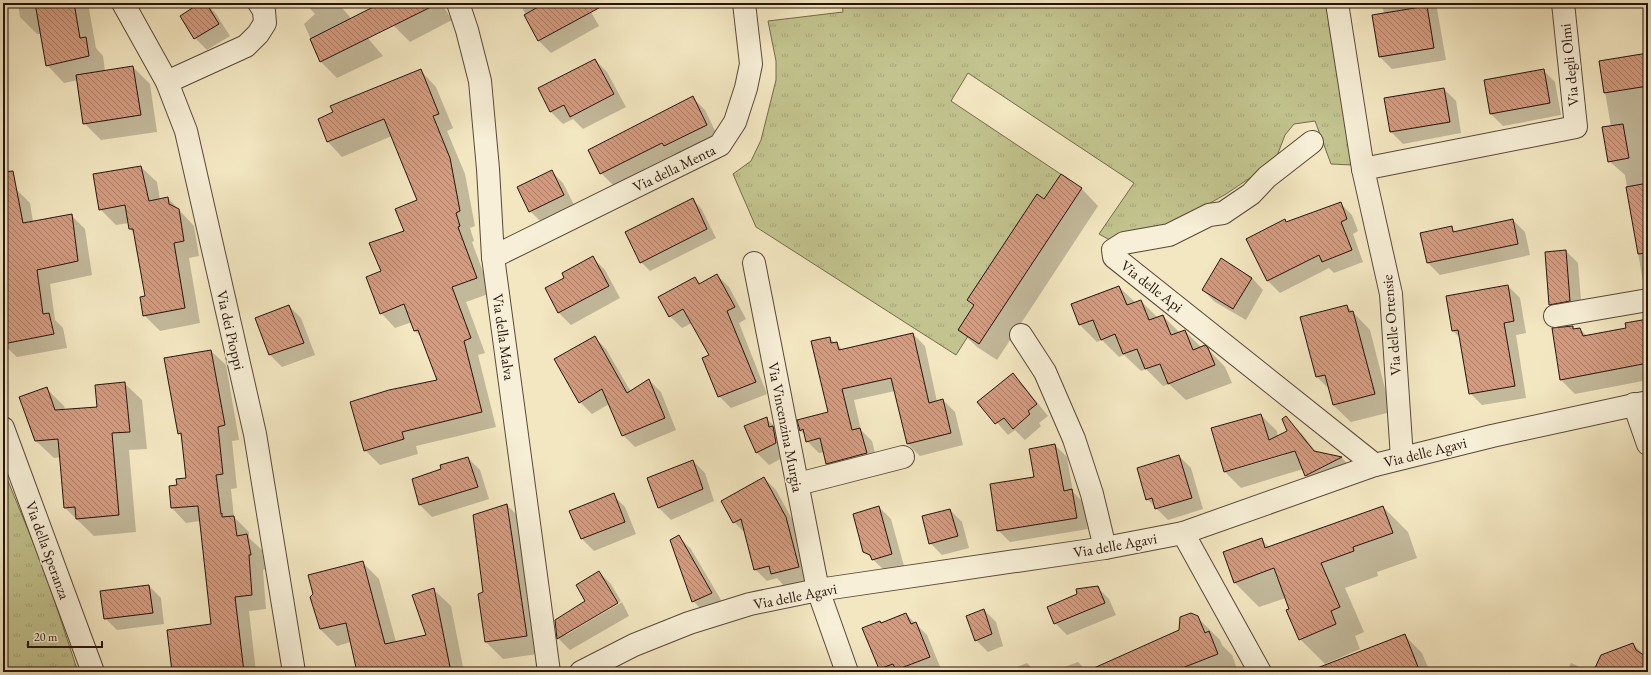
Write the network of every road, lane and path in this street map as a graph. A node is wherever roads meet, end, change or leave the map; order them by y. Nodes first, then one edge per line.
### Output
1 (123, 3) edge
2 (260, 3) edge
3 (458, 3) edge
4 (744, 3) edge
5 (1337, 3) edge
6 (1563, 3) edge
7 (167, 82) junction
8 (1312, 142) dead end
9 (1363, 169) junction
10 (493, 257) junction
11 (754, 263) dead end
12 (1648, 300) edge
13 (1555, 316) dead end
14 (1021, 335) dead end
15 (1641, 403) edge
16 (3, 428) edge
17 (1648, 444) edge
18 (903, 457) dead end
19 (1402, 458) junction
20 (1375, 465) junction
21 (798, 484) junction
22 (1183, 533) junction
23 (1105, 548) junction
24 (818, 590) junction
25 (93, 672) edge
26 (294, 672) edge
27 (549, 672) edge
28 (581, 672) edge
29 (847, 672) edge
30 (1260, 672) edge

1 - 7 street, Via dei Pioppi
2 - 7 street
3 - 10 street, Via della Malva
4 - 10 street, Via della Menta
5 - 9 street, Via delle Ortensie
6 - 9 street, Via degli Olmi
7 - 26 street, Via dei Pioppi
8 - 20 street, Via delle Api
9 - 19 street, Via delle Ortensie
10 - 27 street, Via della Malva
11 - 21 street, Via Vincenzina Murgia
12 - 13 street
14 - 23 street
15 - 17 street
15 - 19 street, Via delle Agavi
16 - 25 street, Via della Speranza
18 - 21 street
19 - 20 street, Via delle Agavi
20 - 22 street, Via delle Agavi
21 - 24 street, Via Vincenzina Murgia
22 - 23 street, Via delle Agavi
22 - 30 street
23 - 24 street, Via delle Agavi
24 - 28 street, Via delle Agavi
24 - 29 street, Via Vincenzina Murgia

